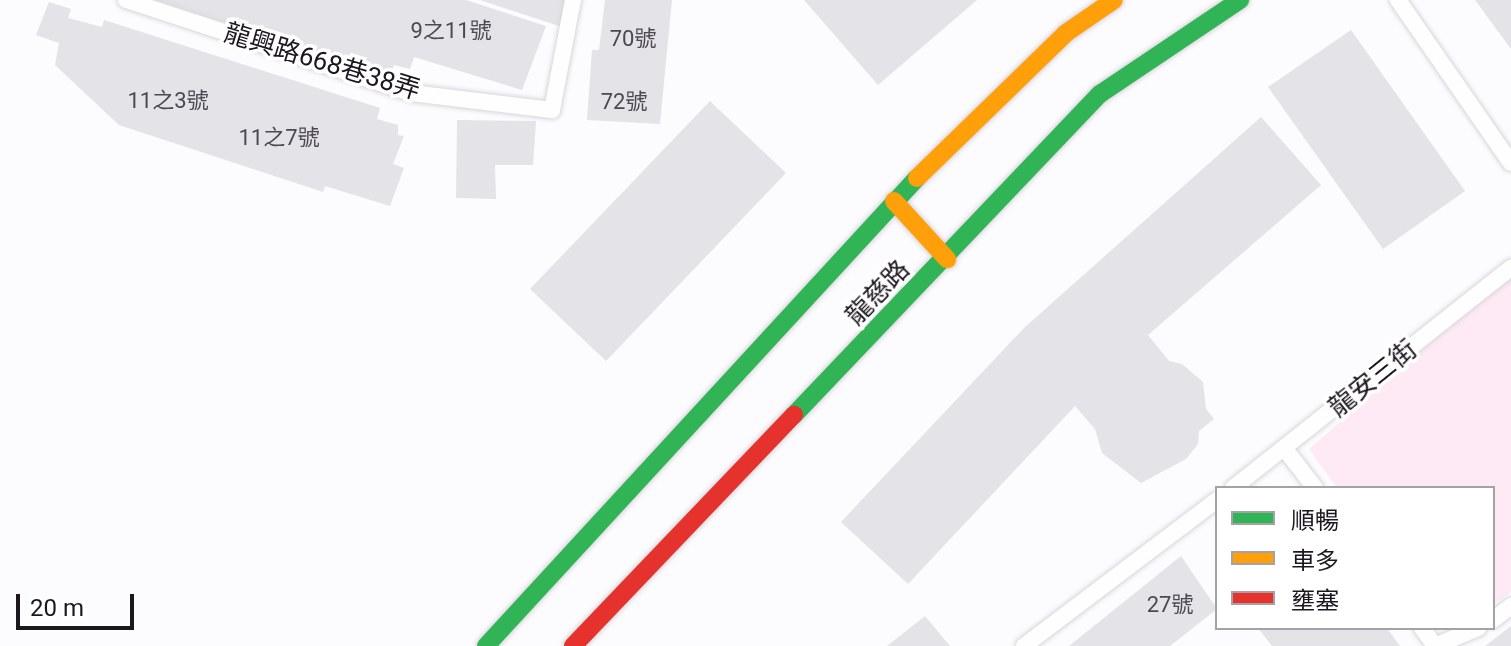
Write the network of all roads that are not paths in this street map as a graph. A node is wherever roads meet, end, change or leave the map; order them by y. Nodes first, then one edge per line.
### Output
1 (126, 0) edge
2 (573, 0) edge
3 (1114, 0) edge
4 (1240, 0) edge
5 (1398, 0) edge
6 (1511, 163) edge
7 (894, 201) junction
8 (947, 259) junction
9 (1511, 268) edge
10 (1285, 449) junction
11 (1236, 486) edge
12 (1313, 486) edge
13 (1215, 502) edge
14 (1511, 606) edge
15 (1495, 618) edge
16 (1473, 630) edge
17 (493, 644) edge
18 (573, 646) edge
19 (1024, 646) edge
20 (1435, 646) edge

1 - 2 lane, 龍興路668巷38弄
3 - 7 street, 龍慈路
4 - 8 street, 龍慈路
5 - 6 lane
7 - 8 street
7 - 17 street, 龍慈路
8 - 18 street, 龍慈路
9 - 10 lane, 龍安三街
10 - 11 lane, 龍安三街
10 - 12 lane
13 - 19 lane
14 - 15 lane
16 - 20 lane

